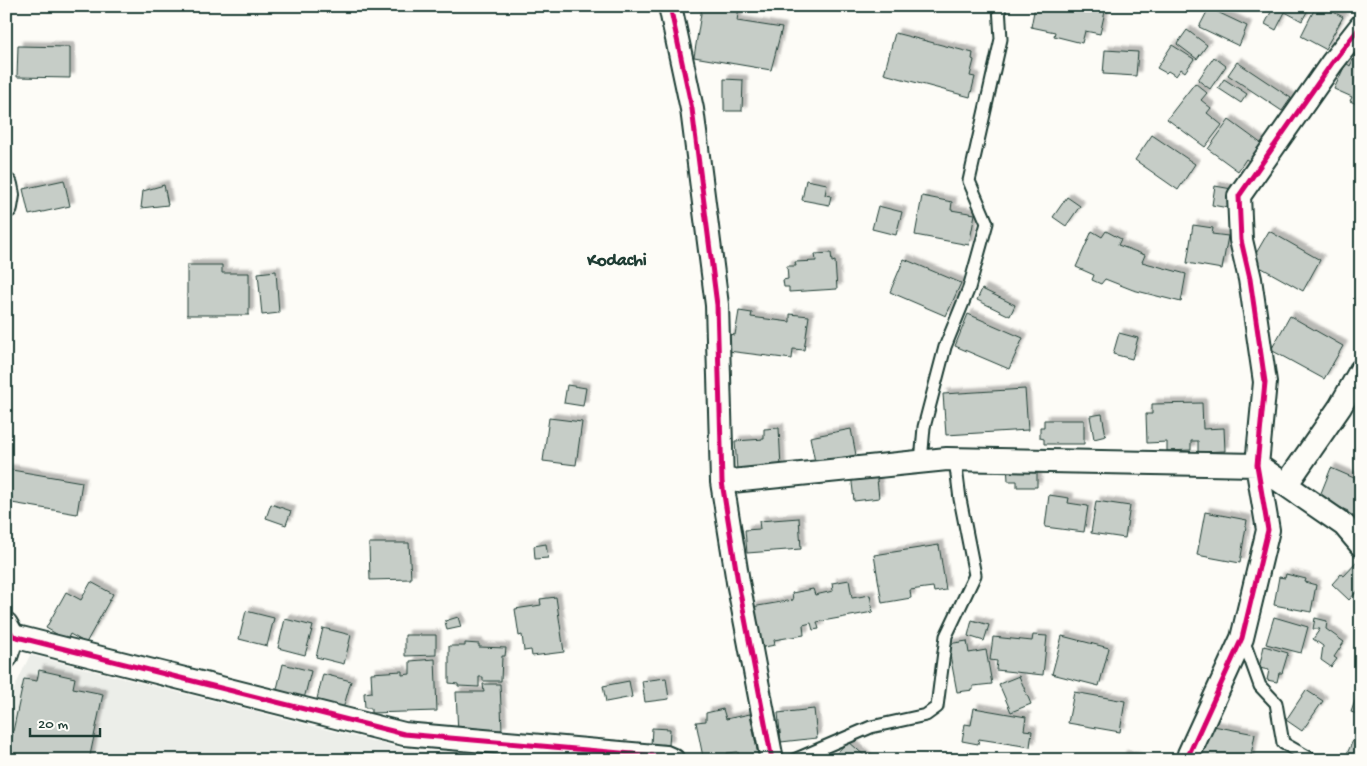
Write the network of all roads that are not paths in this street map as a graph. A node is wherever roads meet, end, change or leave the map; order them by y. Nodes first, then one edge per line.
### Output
1 (670, 6) edge
2 (1000, 6) edge
3 (1361, 26) edge
4 (6, 185) edge
5 (6, 207) edge
6 (1361, 370) edge
7 (955, 459) junction
8 (921, 462) junction
9 (1257, 465) junction
10 (722, 482) junction
11 (1286, 485) junction
12 (1361, 545) edge
13 (10, 630) edge
14 (1242, 638) junction
15 (6, 657) edge
16 (673, 760) edge
17 (772, 760) edge
18 (794, 760) edge
19 (1188, 760) edge
20 (1313, 760) edge

1 - 10 street
2 - 8 lane
3 - 9 street
4 - 5 street
6 - 11 street
7 - 8 street
7 - 9 street
7 - 18 lane
8 - 10 street
9 - 11 street
9 - 14 street
10 - 17 street
11 - 12 street
13 - 15 street
13 - 16 street
14 - 19 street
14 - 20 lane

